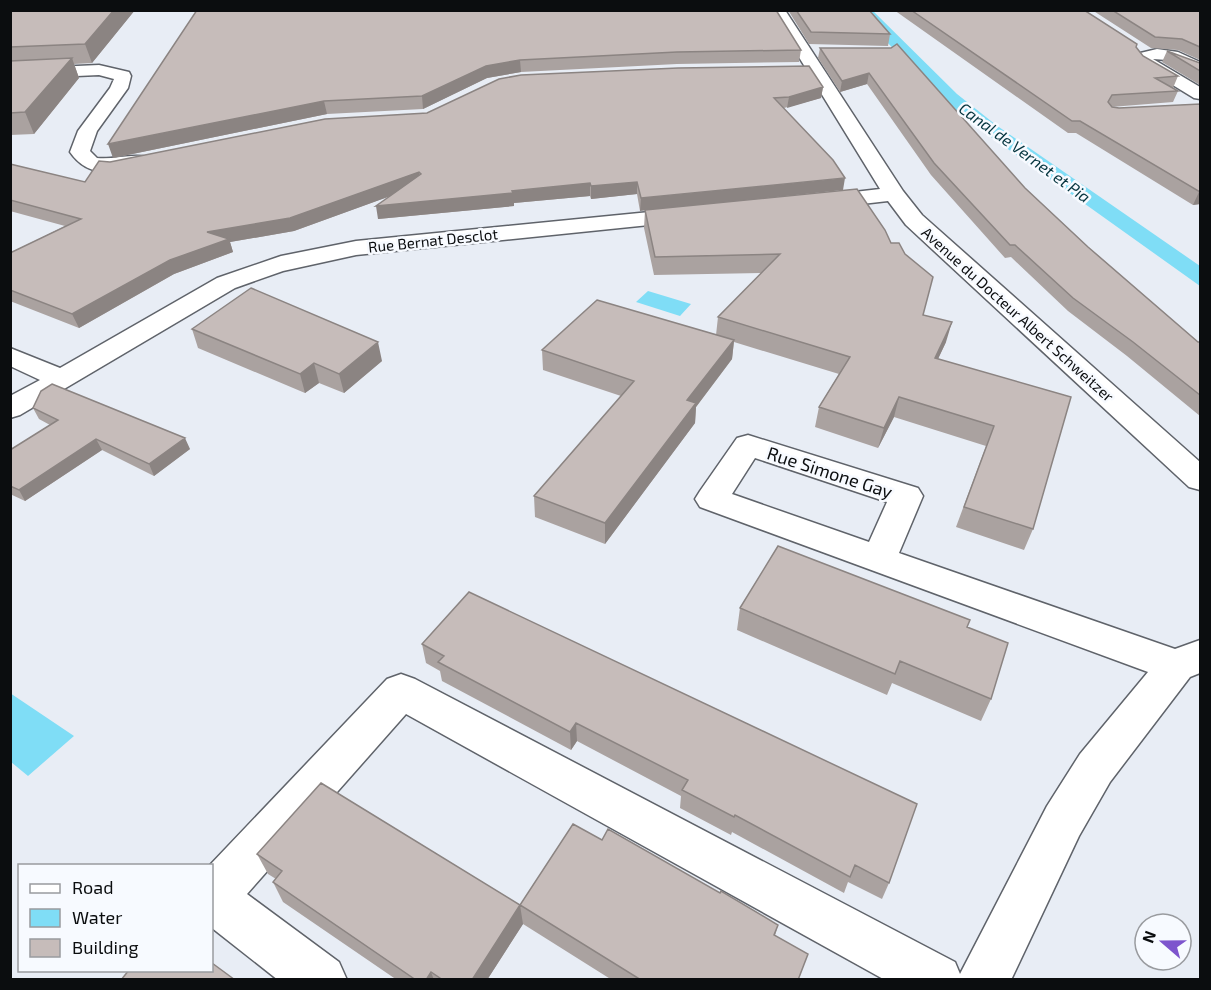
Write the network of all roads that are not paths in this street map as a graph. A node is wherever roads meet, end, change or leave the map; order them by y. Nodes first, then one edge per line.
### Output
1 (777, 10) edge
2 (1200, 69) edge
3 (10, 74) edge
4 (1197, 103) edge
5 (159, 157) edge
6 (894, 194) junction
7 (800, 204) edge
8 (706, 213) edge
9 (10, 356) edge
10 (62, 379) junction
11 (10, 410) edge
12 (1200, 479) edge
13 (879, 559) junction
14 (1188, 661) edge
15 (213, 897) edge
16 (213, 899) edge
17 (321, 980) edge
18 (937, 980) edge
19 (984, 980) edge

1 - 6 street, Avenue du Docteur Albert Schweitzer
2 - 4 street
3 - 5 street
6 - 7 street
6 - 12 street, Avenue du Docteur Albert Schweitzer
8 - 10 street, Rue Bernat Desclot
9 - 10 street
10 - 11 street, Rue Bernat Desclot
13 - 13 street, Rue Simone Gay
13 - 14 street, Rue Simone Gay
14 - 19 street
15 - 18 street
16 - 17 street

